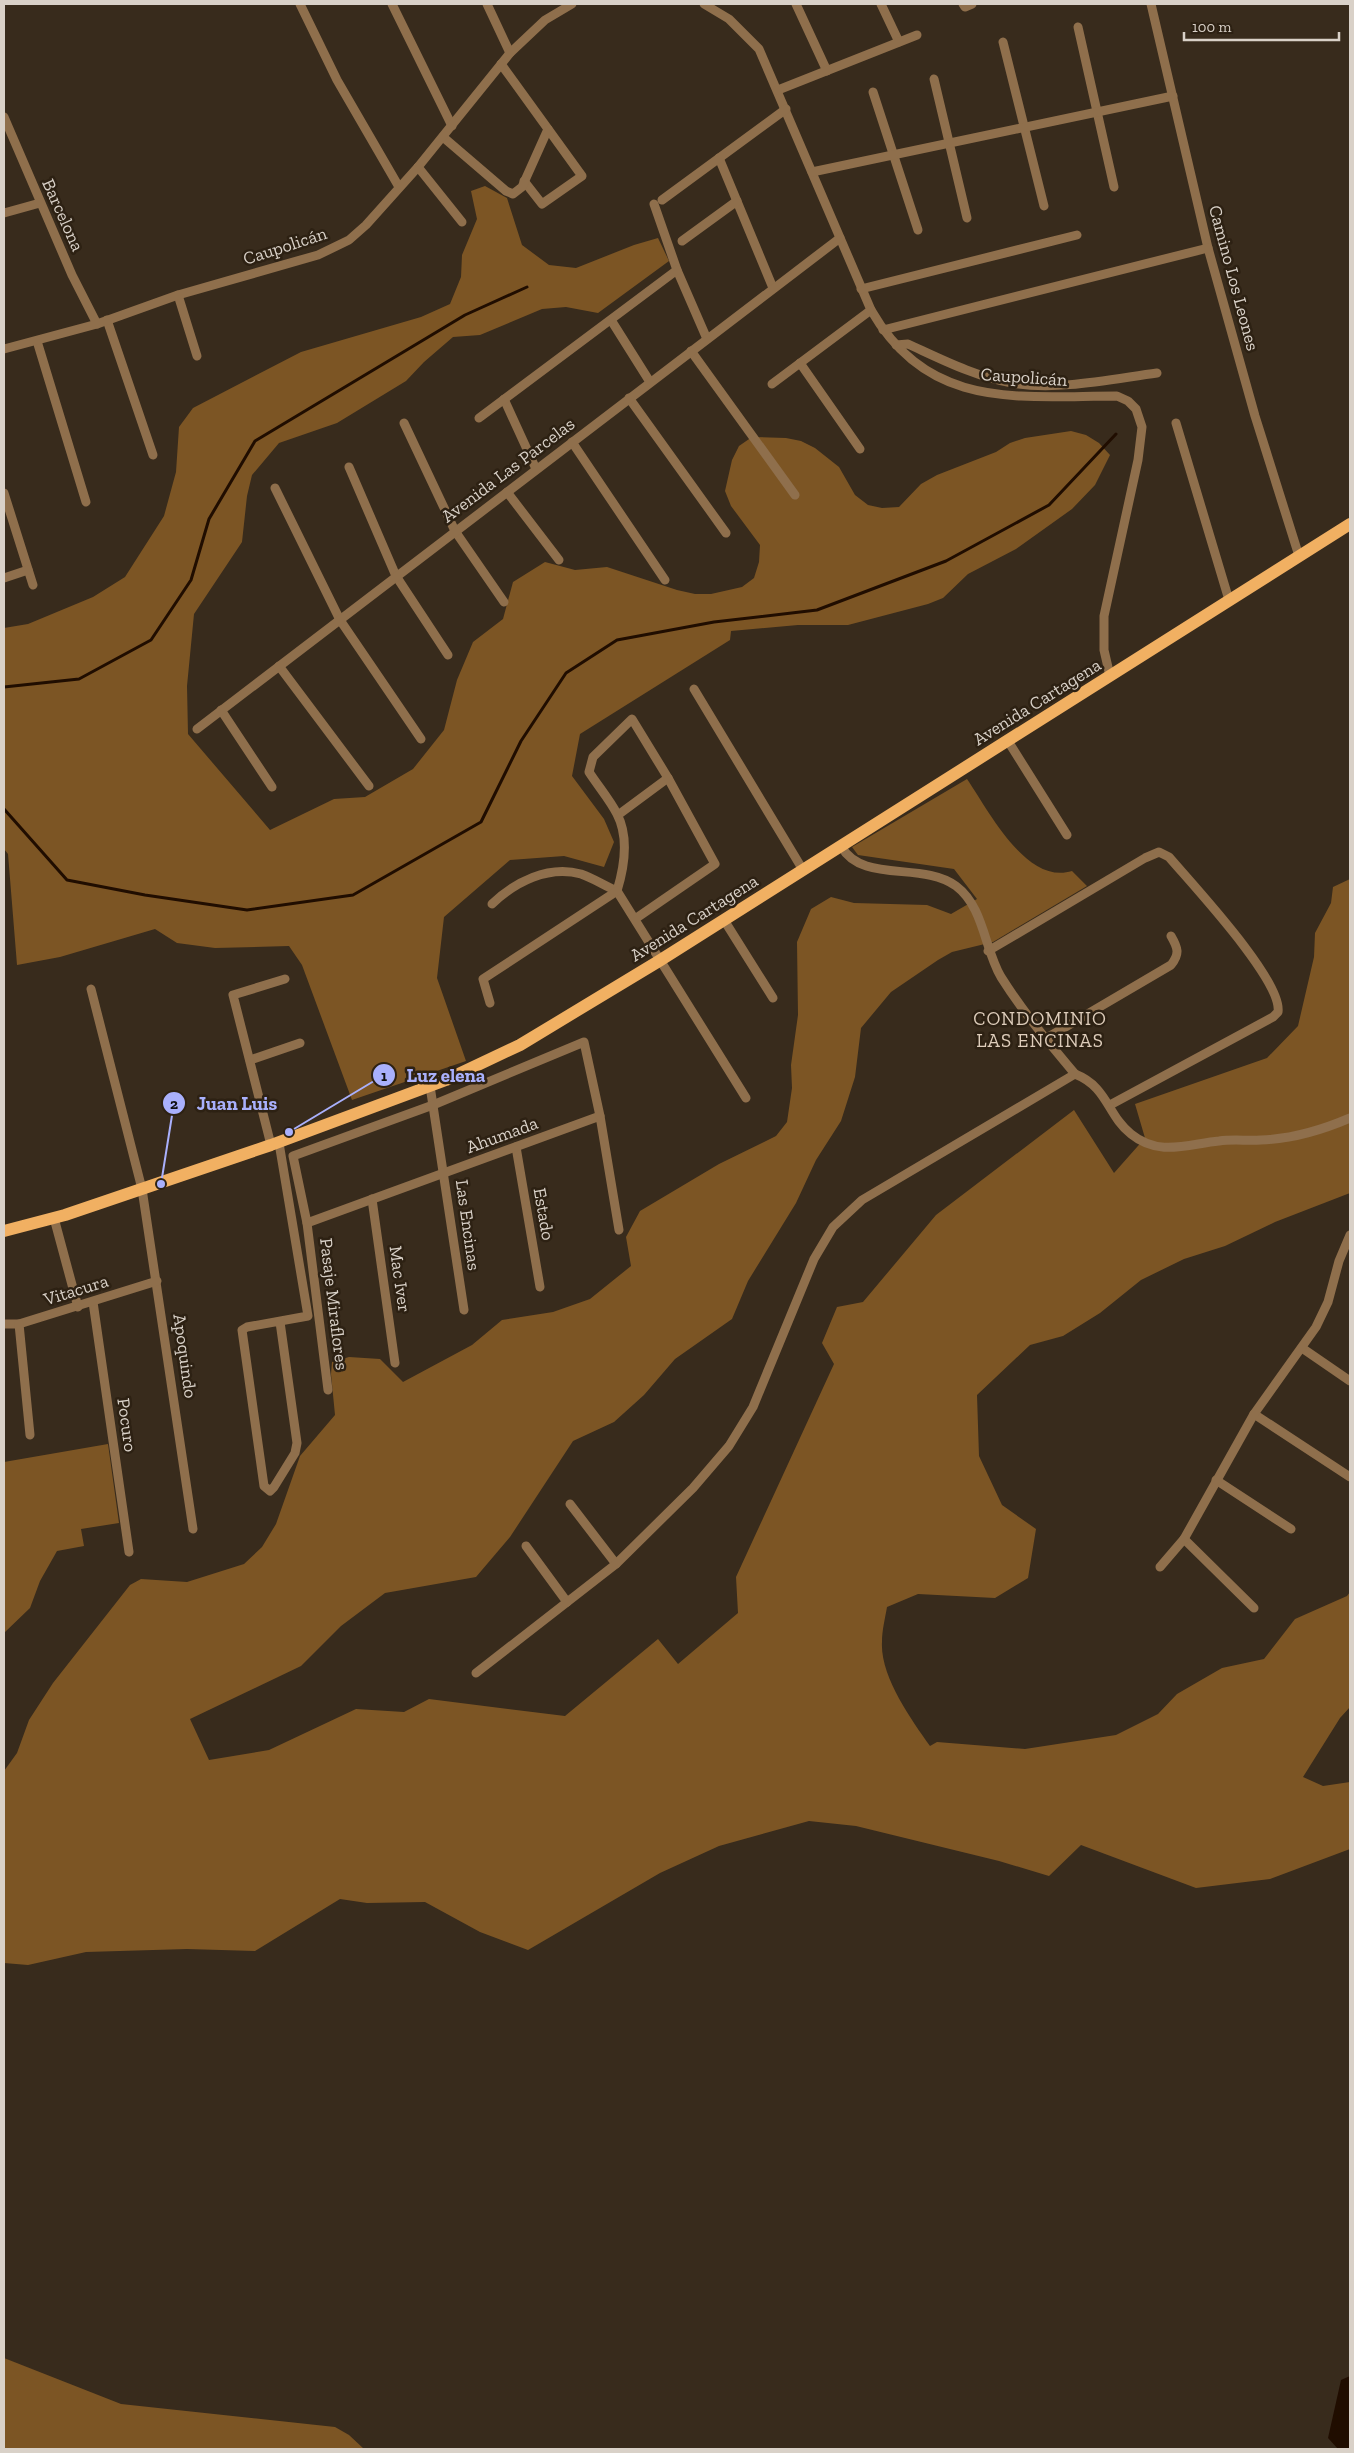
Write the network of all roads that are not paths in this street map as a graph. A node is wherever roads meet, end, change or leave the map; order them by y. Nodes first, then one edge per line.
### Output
1 (300, 4) edge
2 (392, 4) edge
3 (487, 4) edge
4 (572, 4) edge
5 (704, 4) edge
6 (796, 4) edge
7 (881, 4) edge
8 (964, 4) edge
9 (972, 4) edge
10 (1151, 4) edge
11 (1078, 27) dead end
12 (917, 35) dead end
13 (899, 42) junction
14 (1003, 42) dead end
15 (510, 53) junction
16 (501, 64) junction
17 (827, 71) junction
18 (934, 79) dead end
19 (778, 90) junction
20 (873, 92) dead end
21 (1173, 96) junction
22 (786, 109) junction
23 (1097, 112) junction
24 (4, 117) edge
25 (452, 126) junction
26 (1024, 127) junction
27 (548, 129) junction
28 (7, 136) edge
29 (443, 137) junction
30 (948, 143) junction
31 (894, 154) junction
32 (719, 158) junction
33 (418, 167) junction
34 (812, 172) junction
35 (524, 181) junction
36 (398, 187) junction
37 (1114, 187) dead end
38 (737, 201) junction
39 (40, 203) junction
40 (1044, 206) dead end
41 (4, 212) edge
42 (966, 218) dead end
43 (462, 222) dead end
44 (918, 230) dead end
45 (1077, 235) dead end
46 (840, 238) junction
47 (682, 241) dead end
48 (1208, 248) junction
49 (677, 270) junction
50 (773, 288) junction
51 (861, 289) junction
52 (178, 296) junction
53 (871, 310) junction
54 (107, 320) junction
55 (611, 320) junction
56 (97, 324) junction
57 (883, 330) junction
58 (707, 339) junction
59 (37, 341) junction
60 (896, 345) junction
61 (4, 349) edge
62 (691, 351) junction
63 (197, 356) dead end
64 (800, 363) junction
65 (1157, 373) dead end
66 (650, 382) junction
67 (772, 384) dead end
68 (629, 398) junction
69 (504, 399) junction
70 (479, 418) dead end
71 (404, 423) dead end
72 (1176, 423) dead end
73 (572, 442) junction
74 (860, 449) dead end
75 (153, 455) dead end
76 (349, 467) dead end
77 (536, 469) junction
78 (275, 488) dead end
79 (507, 492) junction
80 (4, 493) edge
81 (795, 495) dead end
82 (86, 502) dead end
83 (6, 511) edge
84 (1350, 524) edge
85 (455, 532) junction
86 (726, 533) dead end
87 (1300, 556) junction
88 (559, 560) dead end
89 (28, 570) junction
90 (396, 576) junction
91 (4, 578) edge
92 (665, 580) dead end
93 (33, 585) dead end
94 (1229, 600) junction
95 (504, 602) dead end
96 (340, 620) junction
97 (448, 655) dead end
98 (278, 666) junction
99 (1110, 676) junction
100 (694, 690) dead end
101 (221, 710) junction
102 (197, 729) dead end
103 (421, 739) dead end
104 (1008, 741) junction
105 (668, 778) junction
106 (370, 786) dead end
107 (272, 787) dead end
108 (618, 815) junction
109 (1067, 835) dead end
110 (841, 846) junction
111 (803, 870) junction
112 (617, 891) junction
113 (492, 904) dead end
114 (635, 919) junction
115 (724, 920) junction
116 (1171, 936) dead end
117 (988, 951) junction
118 (659, 961) junction
119 (285, 979) dead end
120 (91, 989) dead end
121 (773, 998) dead end
122 (490, 1003) dead end
123 (1045, 1039) junction
124 (300, 1043) dead end
125 (250, 1060) junction
126 (1075, 1074) junction
127 (430, 1086) junction
128 (746, 1098) dead end
129 (433, 1105) junction
130 (1110, 1105) junction
131 (600, 1116) junction
132 (1350, 1118) edge
133 (275, 1144) junction
134 (516, 1147) junction
135 (444, 1174) junction
136 (142, 1189) junction
137 (372, 1199) junction
138 (54, 1218) junction
139 (307, 1223) junction
140 (618, 1230) dead end
141 (4, 1231) edge
142 (1350, 1235) edge
143 (157, 1282) junction
144 (540, 1287) dead end
145 (94, 1302) junction
146 (78, 1306) junction
147 (464, 1310) dead end
148 (280, 1322) junction
149 (4, 1324) edge
150 (20, 1324) junction
151 (1302, 1348) junction
152 (395, 1363) dead end
153 (1350, 1381) edge
154 (328, 1390) dead end
155 (1254, 1414) junction
156 (30, 1434) dead end
157 (1350, 1477) edge
158 (1216, 1480) junction
159 (570, 1504) dead end
160 (193, 1529) dead end
161 (1291, 1529) dead end
162 (1184, 1539) junction
163 (526, 1546) dead end
164 (129, 1552) dead end
165 (616, 1564) junction
166 (1160, 1567) dead end
167 (568, 1602) junction
168 (1254, 1608) dead end
169 (476, 1673) dead end

1 - 36 street
2 - 25 street
3 - 15 street
4 - 15 street, Caupolicán
5 - 19 street, Caupolicán
6 - 17 street
7 - 13 street
8 - 9 street
10 - 21 street, Camino Los Leones
11 - 23 street
12 - 13 street
13 - 17 street
14 - 26 street
15 - 16 street, Caupolicán
16 - 25 street, Caupolicán
16 - 27 street
17 - 19 street
18 - 30 street
19 - 22 street, Caupolicán
20 - 31 street
21 - 23 street
21 - 48 street, Camino Los Leones
22 - 32 street
22 - 34 street, Caupolicán
23 - 26 street
23 - 37 street
24 - 28 street, Barcelona
25 - 29 street, Caupolicán
26 - 30 street
26 - 40 street
27 - 35 street
27 - 35 street
28 - 39 street, Barcelona
29 - 33 street, Caupolicán
29 - 35 street
30 - 31 street
30 - 42 street
31 - 34 street
31 - 44 street
32 - 38 street
32 - 49 street
33 - 36 street, Caupolicán
33 - 43 street
34 - 46 street, Caupolicán
36 - 52 street, Caupolicán
38 - 47 street
38 - 50 street
39 - 41 street
39 - 56 street, Barcelona
45 - 51 street
46 - 50 street, Avenida Las Parcelas
46 - 51 street, Caupolicán
48 - 57 street
48 - 87 street, Camino Los Leones
49 - 55 street
49 - 58 street
50 - 58 street, Avenida Las Parcelas
51 - 53 street, Caupolicán
52 - 54 street, Caupolicán
52 - 63 street
53 - 57 street, Caupolicán
53 - 64 street
54 - 56 street, Caupolicán
54 - 75 street
55 - 66 street
55 - 69 street
56 - 59 street, Caupolicán
57 - 60 street, Caupolicán
58 - 62 street, Avenida Las Parcelas
59 - 61 street, Caupolicán
59 - 82 street
60 - 65 street
60 - 99 street, Caupolicán
62 - 66 street, Avenida Las Parcelas
62 - 81 street
64 - 67 street
64 - 74 street
66 - 68 street, Avenida Las Parcelas
68 - 73 street, Avenida Las Parcelas
68 - 86 street
69 - 70 street
69 - 77 street
71 - 85 street
72 - 94 street
73 - 77 street, Avenida Las Parcelas
73 - 92 street
76 - 90 street
77 - 79 street, Avenida Las Parcelas
78 - 96 street
79 - 85 street, Avenida Las Parcelas
79 - 88 street
80 - 83 street
83 - 89 street
84 - 87 main road, Avenida Cartagena
85 - 90 street, Avenida Las Parcelas
85 - 95 street
87 - 94 main road, Avenida Cartagena
89 - 91 street
89 - 93 street
90 - 96 street, Avenida Las Parcelas
90 - 97 street
94 - 99 main road, Avenida Cartagena
96 - 98 street, Avenida Las Parcelas
96 - 103 street
98 - 101 street, Avenida Las Parcelas
98 - 106 street
99 - 104 main road, Avenida Cartagena
100 - 111 street
101 - 102 street, Avenida Las Parcelas
101 - 107 street
104 - 109 street
104 - 110 main road, Avenida Cartagena
105 - 108 street
105 - 108 street
105 - 114 street
108 - 112 street
110 - 111 main road, Avenida Cartagena
110 - 117 street
111 - 115 main road, Avenida Cartagena
112 - 113 street
112 - 114 street
112 - 122 street
114 - 118 street
115 - 118 main road, Avenida Cartagena
115 - 121 street
116 - 123 street
117 - 123 street
117 - 130 street
118 - 127 main road, Avenida Cartagena
118 - 128 street
119 - 125 street
120 - 136 street, Apoquindo
123 - 126 street
124 - 125 street
125 - 133 street
126 - 130 street
126 - 165 street
127 - 129 street, Las Encinas
127 - 133 main road, Avenida Cartagena
129 - 131 street
129 - 135 street, Las Encinas
129 - 139 street, Pasaje Miraflores
130 - 132 street
131 - 134 street, Ahumada
131 - 140 street
133 - 136 main road, Avenida Cartagena
133 - 148 street
134 - 135 street, Ahumada
134 - 144 street, Estado
135 - 137 street, Ahumada
135 - 147 street, Las Encinas
136 - 138 main road, Avenida Cartagena
136 - 143 street, Apoquindo
137 - 139 street, Ahumada
137 - 152 street, Mac Iver
138 - 141 main road, Avenida Cartagena
138 - 146 street
139 - 154 street, Pasaje Miraflores
142 - 151 street
143 - 145 street, Vitacura
143 - 160 street, Apoquindo
145 - 146 street, Vitacura
145 - 164 street, Pocuro
146 - 150 street, Vitacura
148 - 148 street
149 - 150 street, Vitacura
150 - 156 street
151 - 153 street
151 - 155 street
155 - 157 street
155 - 158 street
158 - 161 street
158 - 162 street
159 - 165 street
162 - 166 street
162 - 168 street
163 - 167 street
165 - 167 street
167 - 169 street

